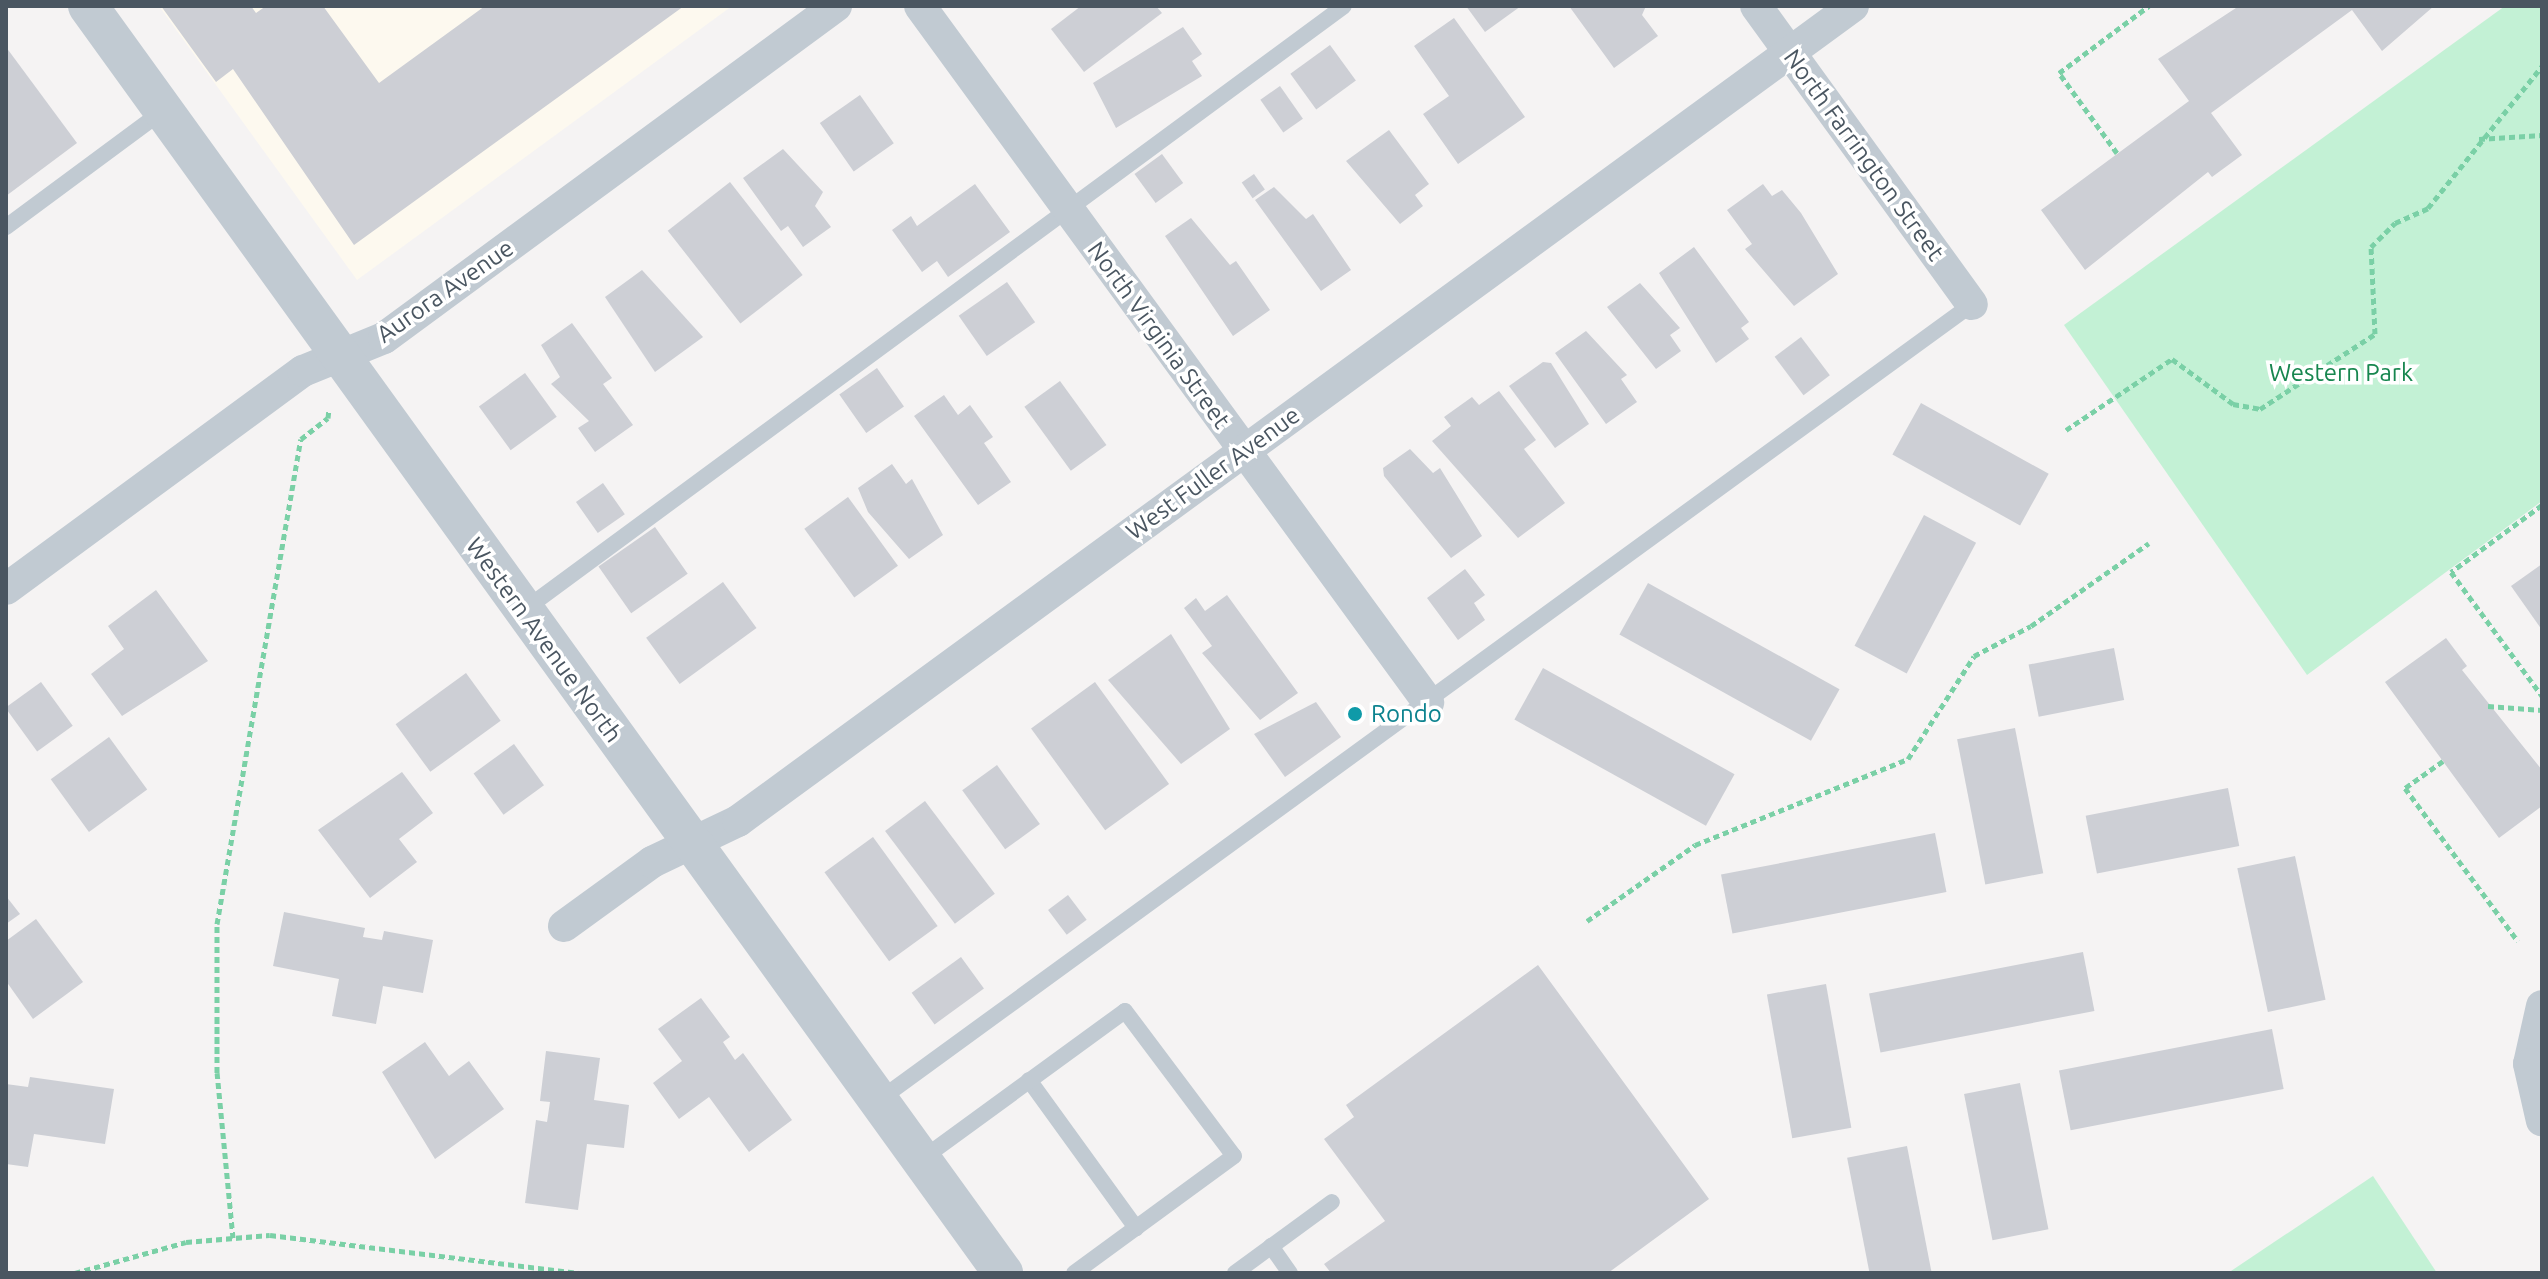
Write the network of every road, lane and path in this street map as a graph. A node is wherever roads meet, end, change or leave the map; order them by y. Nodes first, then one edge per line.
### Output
1 (88, 6) edge
2 (836, 6) edge
3 (920, 6) edge
4 (1344, 6) edge
5 (1756, 6) edge
6 (1853, 6) edge
7 (2149, 6) edge
8 (1789, 53) junction
9 (2542, 66) edge
10 (165, 110) junction
11 (2542, 135) edge
12 (2478, 139) junction
13 (2117, 153) dead end
14 (1068, 209) junction
15 (6, 227) edge
16 (1972, 304) joint
17 (338, 356) junction
18 (2066, 430) dead end
19 (301, 439) dead end
20 (1244, 451) junction
21 (2542, 505) edge
22 (2149, 543) dead end
23 (6, 589) edge
24 (523, 611) junction
25 (2542, 696) edge
26 (1428, 702) junction
27 (2488, 706) dead end
28 (2542, 710) edge
29 (2443, 761) dead end
30 (691, 842) junction
31 (1587, 921) dead end
32 (564, 926) dead end
33 (2518, 941) dead end
34 (2542, 1006) edge
35 (1029, 1080) junction
36 (878, 1101) junction
37 (2542, 1121) edge
38 (921, 1160) junction
39 (1332, 1202) dead end
40 (1136, 1228) junction
41 (233, 1238) junction
42 (1271, 1246) junction
43 (75, 1273) edge
44 (579, 1273) edge
45 (1003, 1273) edge
46 (1074, 1273) edge
47 (1235, 1273) edge
48 (1290, 1273) edge

1 - 10 street, Western Avenue North
2 - 17 street, Aurora Avenue
3 - 14 street, North Virginia Street
4 - 14 lane
5 - 8 street, North Farrington Street
6 - 8 street, West Fuller Avenue
7 - 13 path
8 - 16 street, North Farrington Street
8 - 20 street, West Fuller Avenue
9 - 12 path
10 - 15 lane
10 - 17 street, Western Avenue North
11 - 12 path
12 - 18 path
14 - 20 street, North Virginia Street
14 - 24 lane
16 - 26 lane
17 - 23 street, Aurora Avenue
17 - 24 street, Western Avenue North
19 - 41 path
20 - 26 street, North Virginia Street
20 - 30 street, West Fuller Avenue
21 - 25 path
22 - 31 path
24 - 30 street, Western Avenue North
26 - 36 lane
27 - 28 path
29 - 33 path
30 - 32 street, West Fuller Avenue
30 - 36 street, Western Avenue North
34 - 37 street
35 - 38 lane
35 - 40 lane
35 - 40 lane
36 - 38 street, Western Avenue North
38 - 45 street, Western Avenue North
39 - 42 lane
40 - 46 lane
41 - 43 path
41 - 44 path
42 - 47 lane
42 - 48 lane

